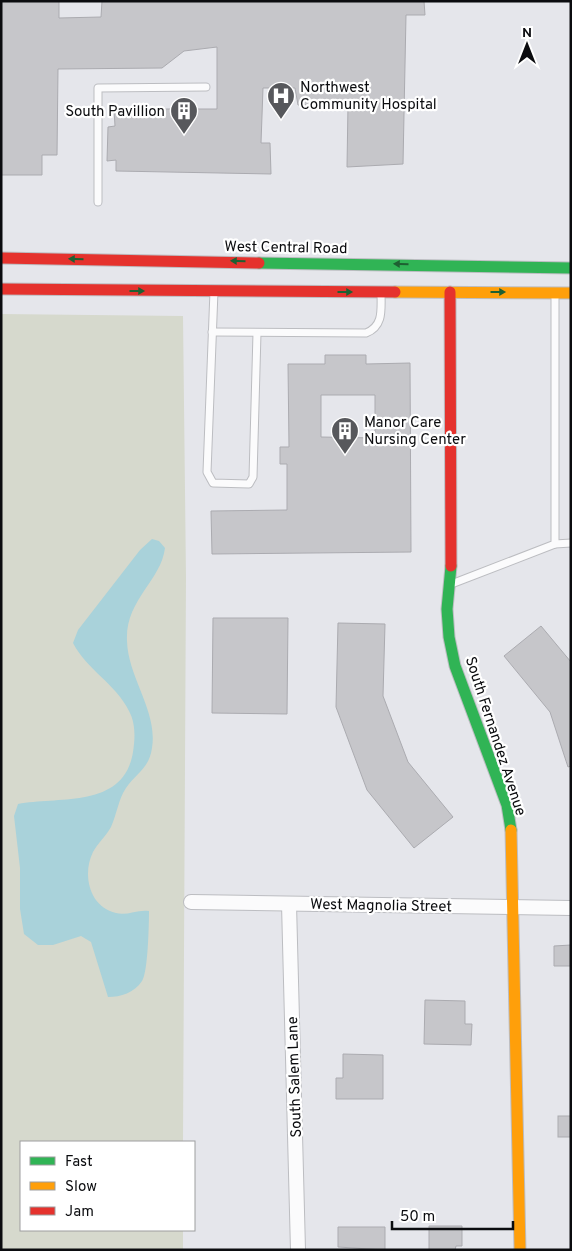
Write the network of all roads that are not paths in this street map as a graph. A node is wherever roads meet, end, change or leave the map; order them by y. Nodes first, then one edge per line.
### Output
1 (206, 87) dead end
2 (98, 202) dead end
3 (1, 258) edge
4 (571, 268) edge
5 (450, 288) junction
6 (1, 290) edge
7 (214, 291) junction
8 (381, 292) junction
9 (555, 293) junction
10 (571, 293) edge
11 (212, 332) junction
12 (257, 333) junction
13 (571, 543) edge
14 (555, 544) junction
15 (451, 584) junction
16 (191, 902) dead end
17 (289, 904) junction
18 (514, 907) junction
19 (571, 908) edge
20 (298, 1250) edge
21 (520, 1250) edge

1 - 2 lane
4 -> 3 main road, West Central Road
5 - 8 main road
5 -> 9 main road
5 - 15 main road, South Fernandez Avenue
6 -> 7 main road
7 -> 8 main road
7 - 11 lane
8 - 12 lane
9 - 10 main road
9 - 14 lane
11 - 12 lane
11 - 12 lane
13 - 14 lane
14 - 15 lane
15 - 18 main road, South Fernandez Avenue
16 - 17 street, West Magnolia Street
17 - 18 street, West Magnolia Street
17 - 20 street, South Salem Lane
18 - 19 street, West Magnolia Street
18 - 21 main road, South Fernandez Avenue

